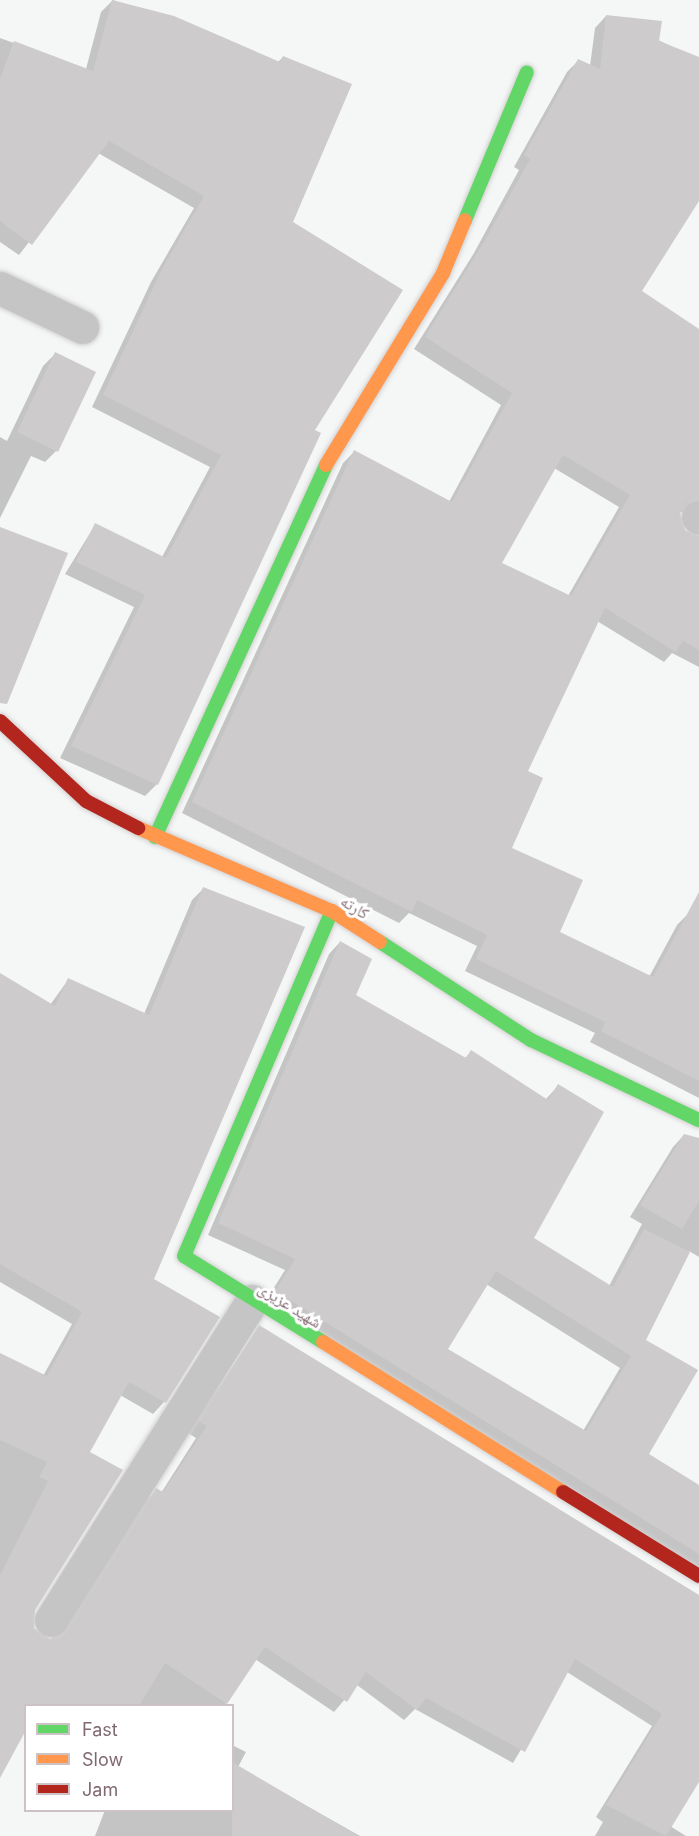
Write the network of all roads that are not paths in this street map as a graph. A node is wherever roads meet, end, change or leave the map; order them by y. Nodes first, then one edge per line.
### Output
1 (527, 72) dead end
2 (0, 288) edge
3 (82, 327) dead end
4 (0, 721) edge
5 (155, 837) junction
6 (332, 911) junction
7 (699, 1120) edge
8 (252, 1301) junction
9 (699, 1576) edge
10 (51, 1620) dead end

1 - 5 street
2 - 3 street
4 - 5 street, کارته
5 - 6 street, کارته
6 - 7 street, کارته
6 - 8 street, شهید عزیزی
8 - 9 street, شهید عزیزی
8 - 10 street

